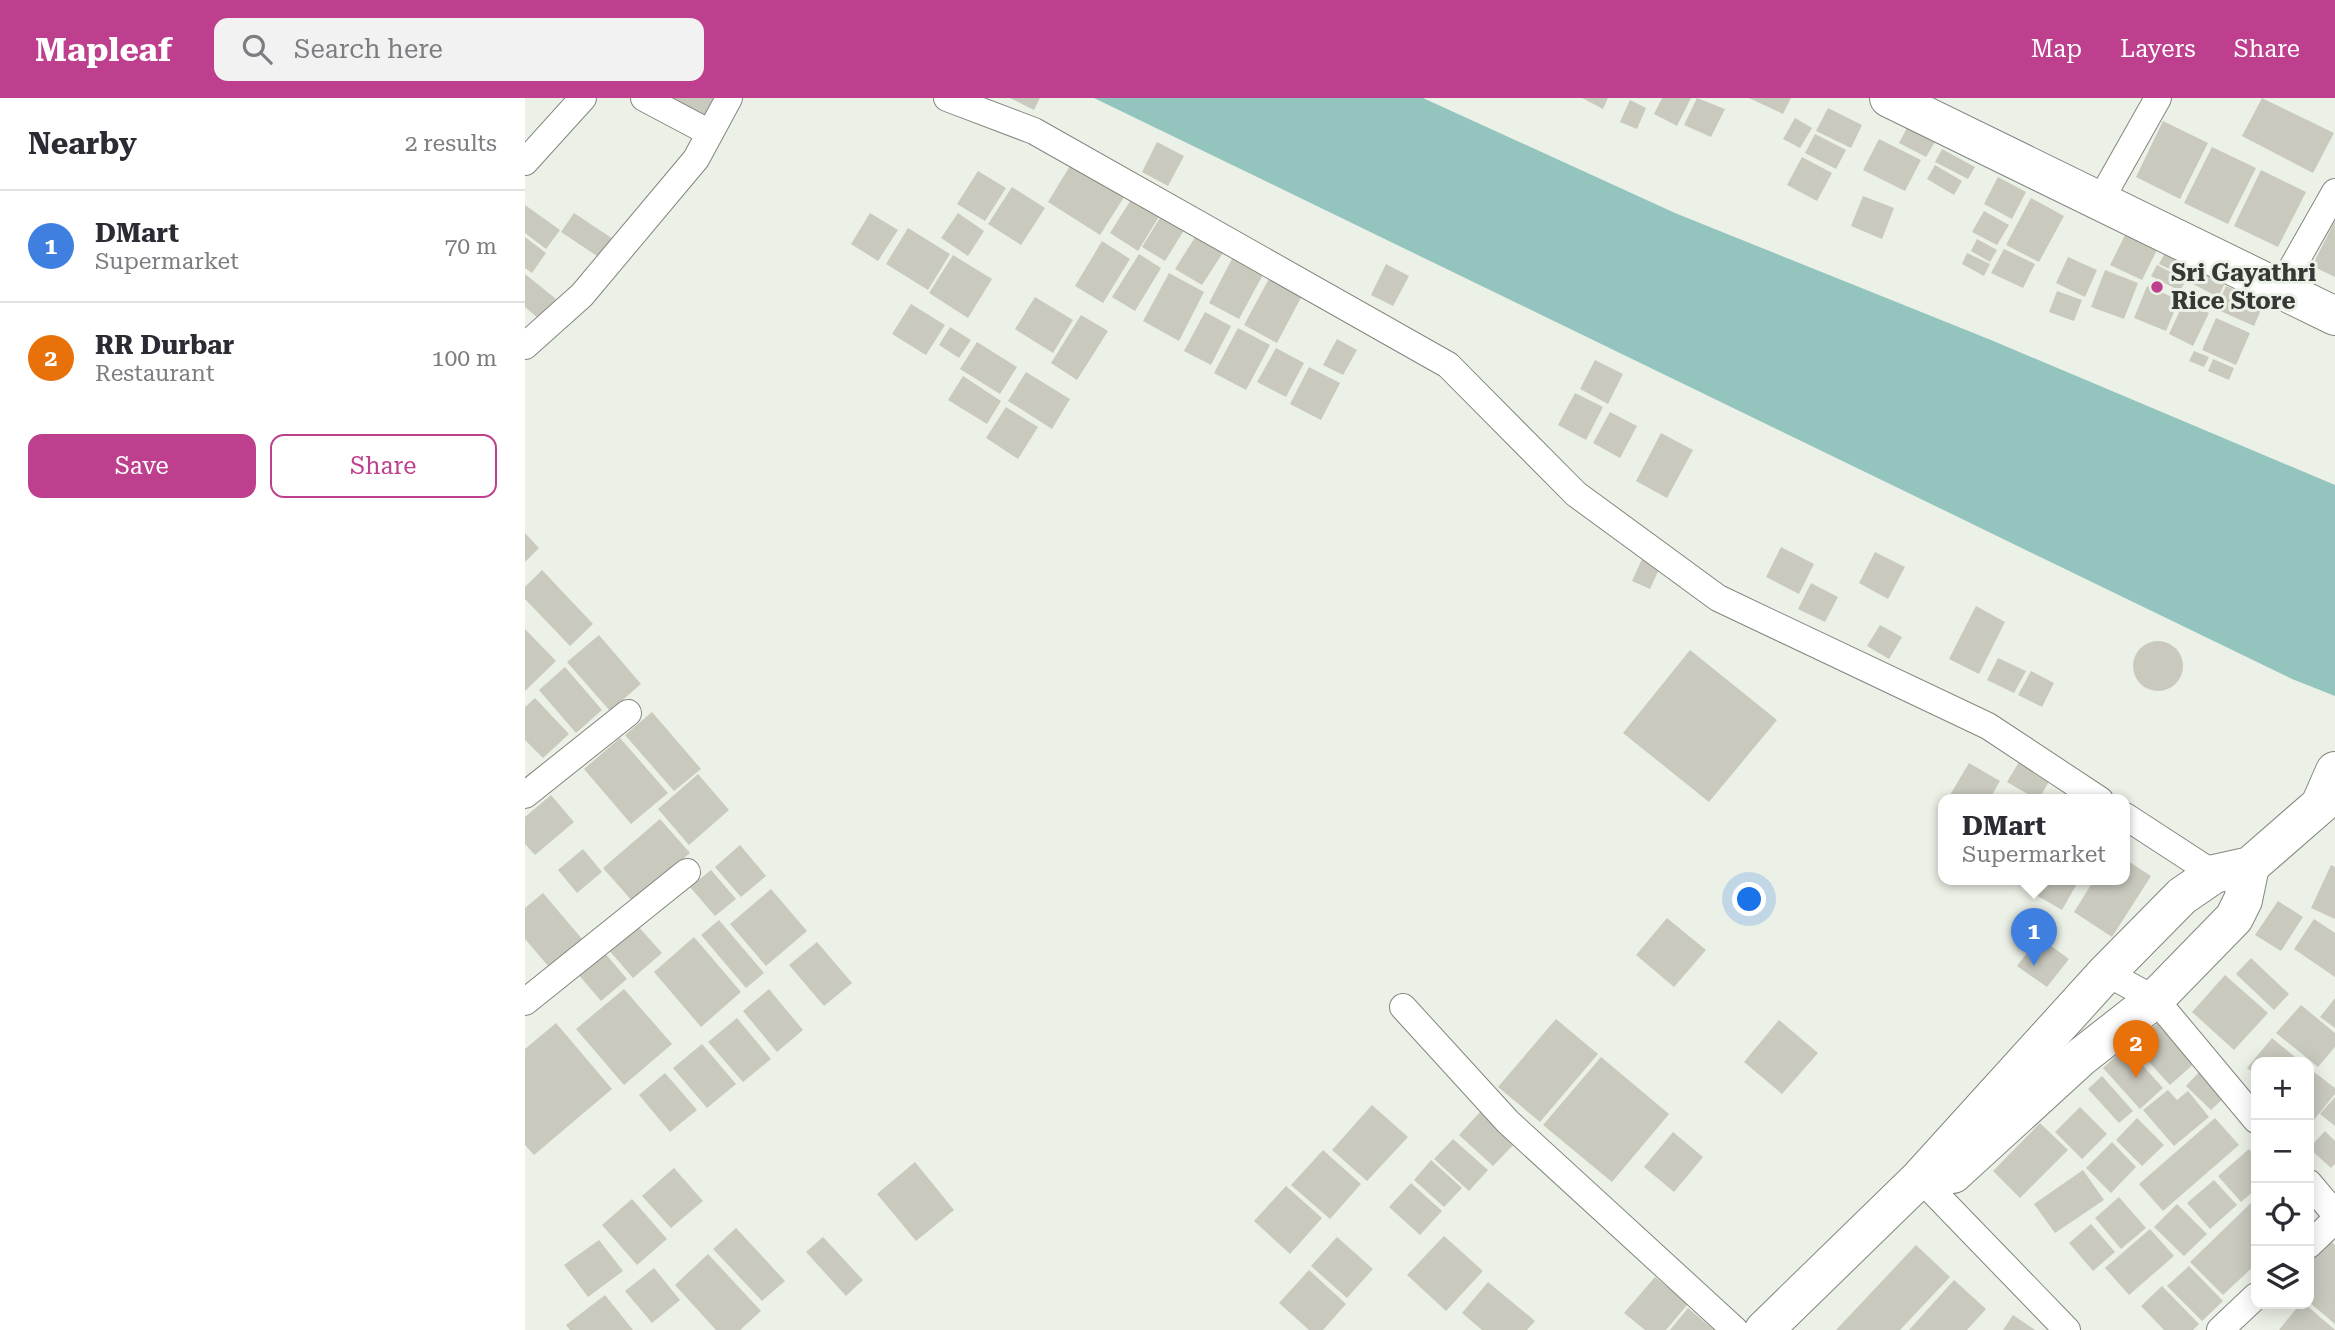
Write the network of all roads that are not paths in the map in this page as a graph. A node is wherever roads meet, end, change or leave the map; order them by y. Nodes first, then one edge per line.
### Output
1 (583, 98) edge
2 (644, 98) edge
3 (729, 98) edge
4 (947, 98) edge
5 (1889, 98) edge
6 (2158, 98) edge
7 (1926, 106) edge
8 (710, 133) junction
9 (525, 162) edge
10 (2335, 192) edge
11 (2101, 199) junction
12 (2280, 289) junction
13 (2335, 316) edge
14 (525, 346) edge
15 (628, 713) dead end
16 (2335, 771) edge
17 (2091, 794) edge
18 (525, 795) edge
19 (2328, 808) edge
20 (2130, 819) edge
21 (2232, 870) junction
22 (687, 872) dead end
23 (2106, 973) junction
24 (2155, 999) junction
25 (525, 1002) edge
26 (1403, 1007) dead end
27 (2251, 1114) edge
28 (2310, 1183) edge
29 (1927, 1184) junction
30 (2335, 1214) edge
31 (2335, 1220) edge
32 (2314, 1240) edge
33 (2251, 1301) edge
34 (1735, 1330) edge
35 (1764, 1330) edge
36 (1795, 1330) edge
37 (2067, 1330) edge
38 (2220, 1330) edge

1 - 9 street
2 - 8 street
3 - 8 street
4 - 17 street
5 - 7 street
6 - 11 street
7 - 11 street
8 - 14 street
10 - 12 street
11 - 12 street
12 - 13 street
15 - 18 street
16 - 19 street
19 - 21 street
20 - 21 street
21 - 23 street
21 - 24 street
22 - 25 street
23 - 24 street
23 - 29 street
24 - 27 street
24 - 29 street
26 - 34 street
28 - 30 street
29 - 35 street
29 - 36 street
29 - 37 street
31 - 32 street
33 - 38 street

